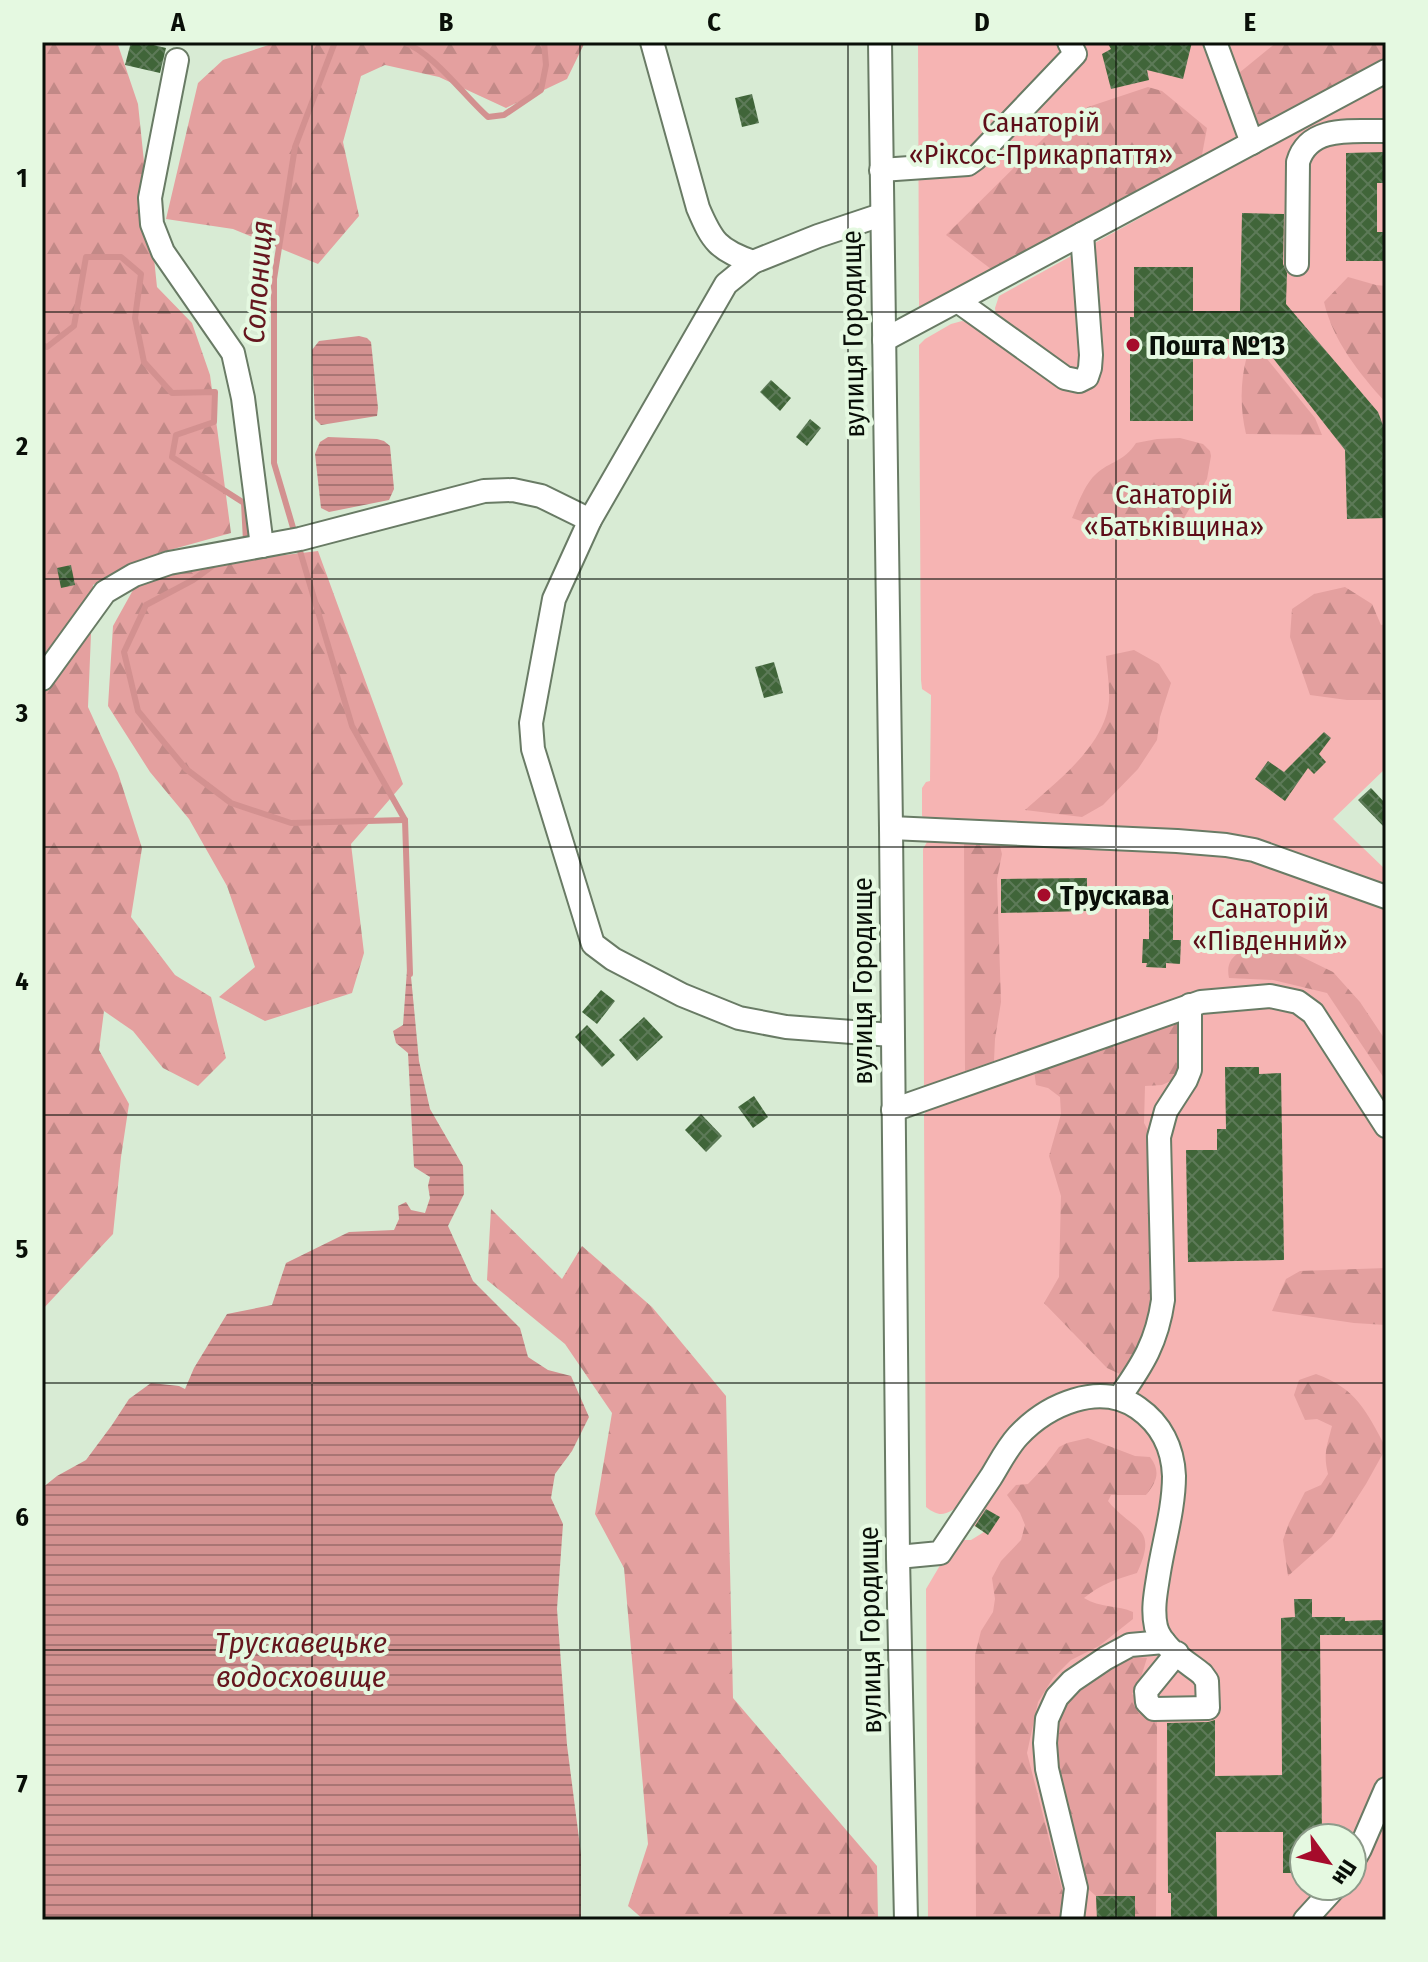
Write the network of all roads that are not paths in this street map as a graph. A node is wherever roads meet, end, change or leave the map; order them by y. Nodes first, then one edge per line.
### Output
1 (652, 42) edge
2 (880, 42) edge
3 (1069, 42) edge
4 (1215, 42) edge
5 (177, 60) dead end
6 (1386, 71) edge
7 (1280, 128) junction
8 (1386, 131) edge
9 (1252, 143) junction
10 (1298, 160) junction
11 (881, 170) junction
12 (881, 215) junction
13 (1082, 234) junction
14 (753, 262) junction
15 (1297, 264) dead end
16 (959, 302) junction
17 (884, 340) junction
18 (590, 520) junction
19 (262, 546) junction
20 (42, 679) edge
21 (891, 828) junction
22 (1386, 897) edge
23 (1190, 1005) junction
24 (892, 1035) junction
25 (893, 1110) junction
26 (1386, 1126) edge
27 (1119, 1398) junction
28 (898, 1557) junction
29 (1386, 1789) edge
30 (1368, 1831) edge
31 (1321, 1902) edge
32 (906, 1920) edge
33 (1072, 1920) edge
34 (1305, 1920) edge

1 - 14 street
2 - 11 street, вулиця Городище
3 - 11 street
4 - 9 street
5 - 19 street
6 - 7 street
7 - 9 street
7 - 10 street
8 - 10 street
9 - 13 street
10 - 15 street
11 - 12 street, вулиця Городище
12 - 14 street
12 - 17 street, вулиця Городище
13 - 16 street
13 - 16 street
14 - 18 street
16 - 17 street
17 - 21 street, вулиця Городище
18 - 19 street
18 - 24 street
19 - 20 street
21 - 22 street
21 - 24 street, вулиця Городище
23 - 25 street
23 - 26 street
23 - 27 street
24 - 25 street, вулиця Городище
25 - 28 street, вулиця Городище
27 - 28 street
27 - 33 street
28 - 32 street, вулиця Городище
29 - 30 street
31 - 34 street

